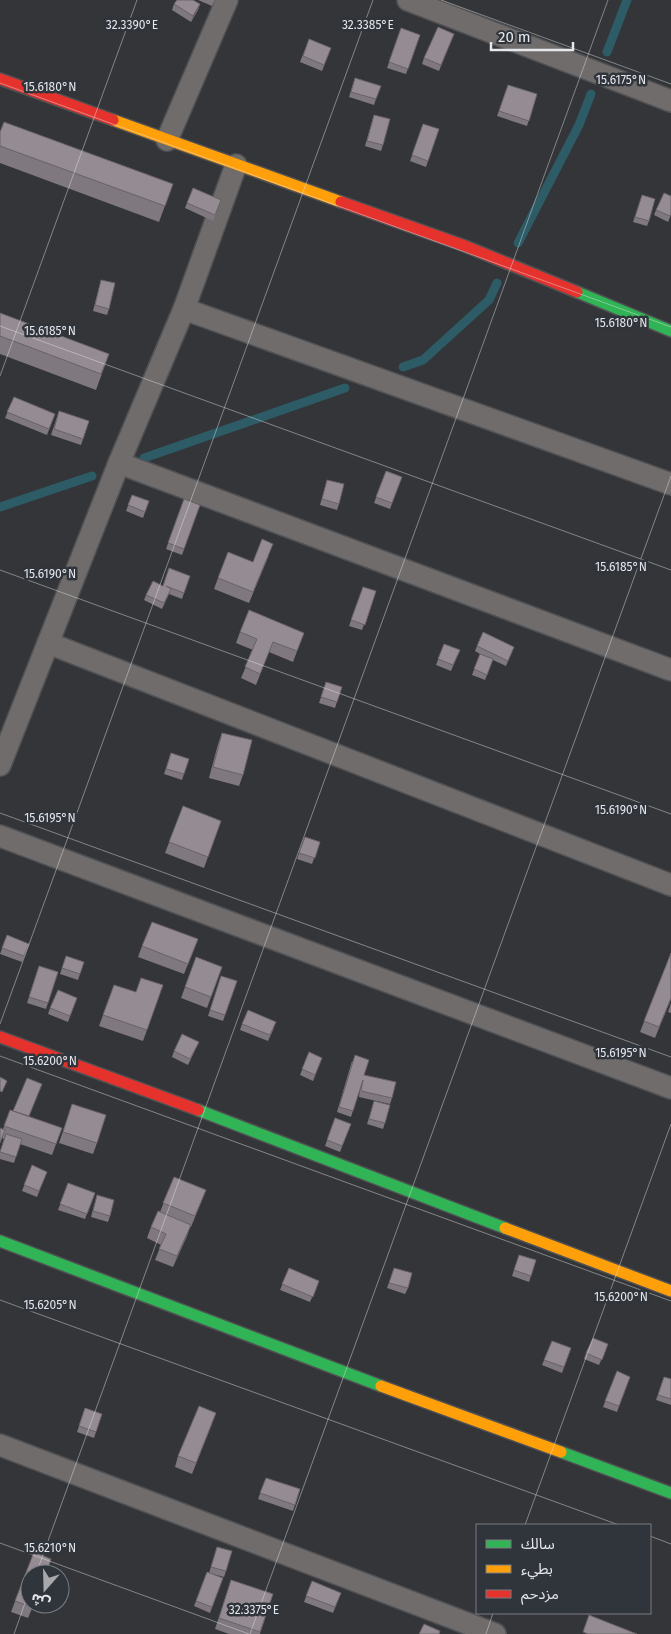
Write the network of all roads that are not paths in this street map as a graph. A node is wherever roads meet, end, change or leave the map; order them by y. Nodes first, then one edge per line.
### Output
1 (227, 0) edge
2 (408, 0) edge
3 (0, 79) edge
4 (671, 100) edge
5 (167, 140) junction
6 (236, 165) junction
7 (184, 309) junction
8 (670, 328) edge
9 (119, 463) junction
10 (671, 484) edge
11 (48, 644) junction
12 (671, 670) edge
13 (0, 764) edge
14 (0, 836) edge
15 (671, 885) edge
16 (0, 1037) edge
17 (671, 1088) edge
18 (0, 1241) edge
19 (671, 1291) edge
20 (0, 1445) edge
21 (671, 1494) edge
22 (495, 1634) edge

1 - 5 street
2 - 4 street
3 - 5 street
5 - 6 street
6 - 7 street
6 - 8 street
7 - 9 street
7 - 10 street
9 - 11 street
9 - 12 street
11 - 13 street
11 - 15 street
14 - 17 street
16 - 19 street
18 - 21 street
20 - 22 street

